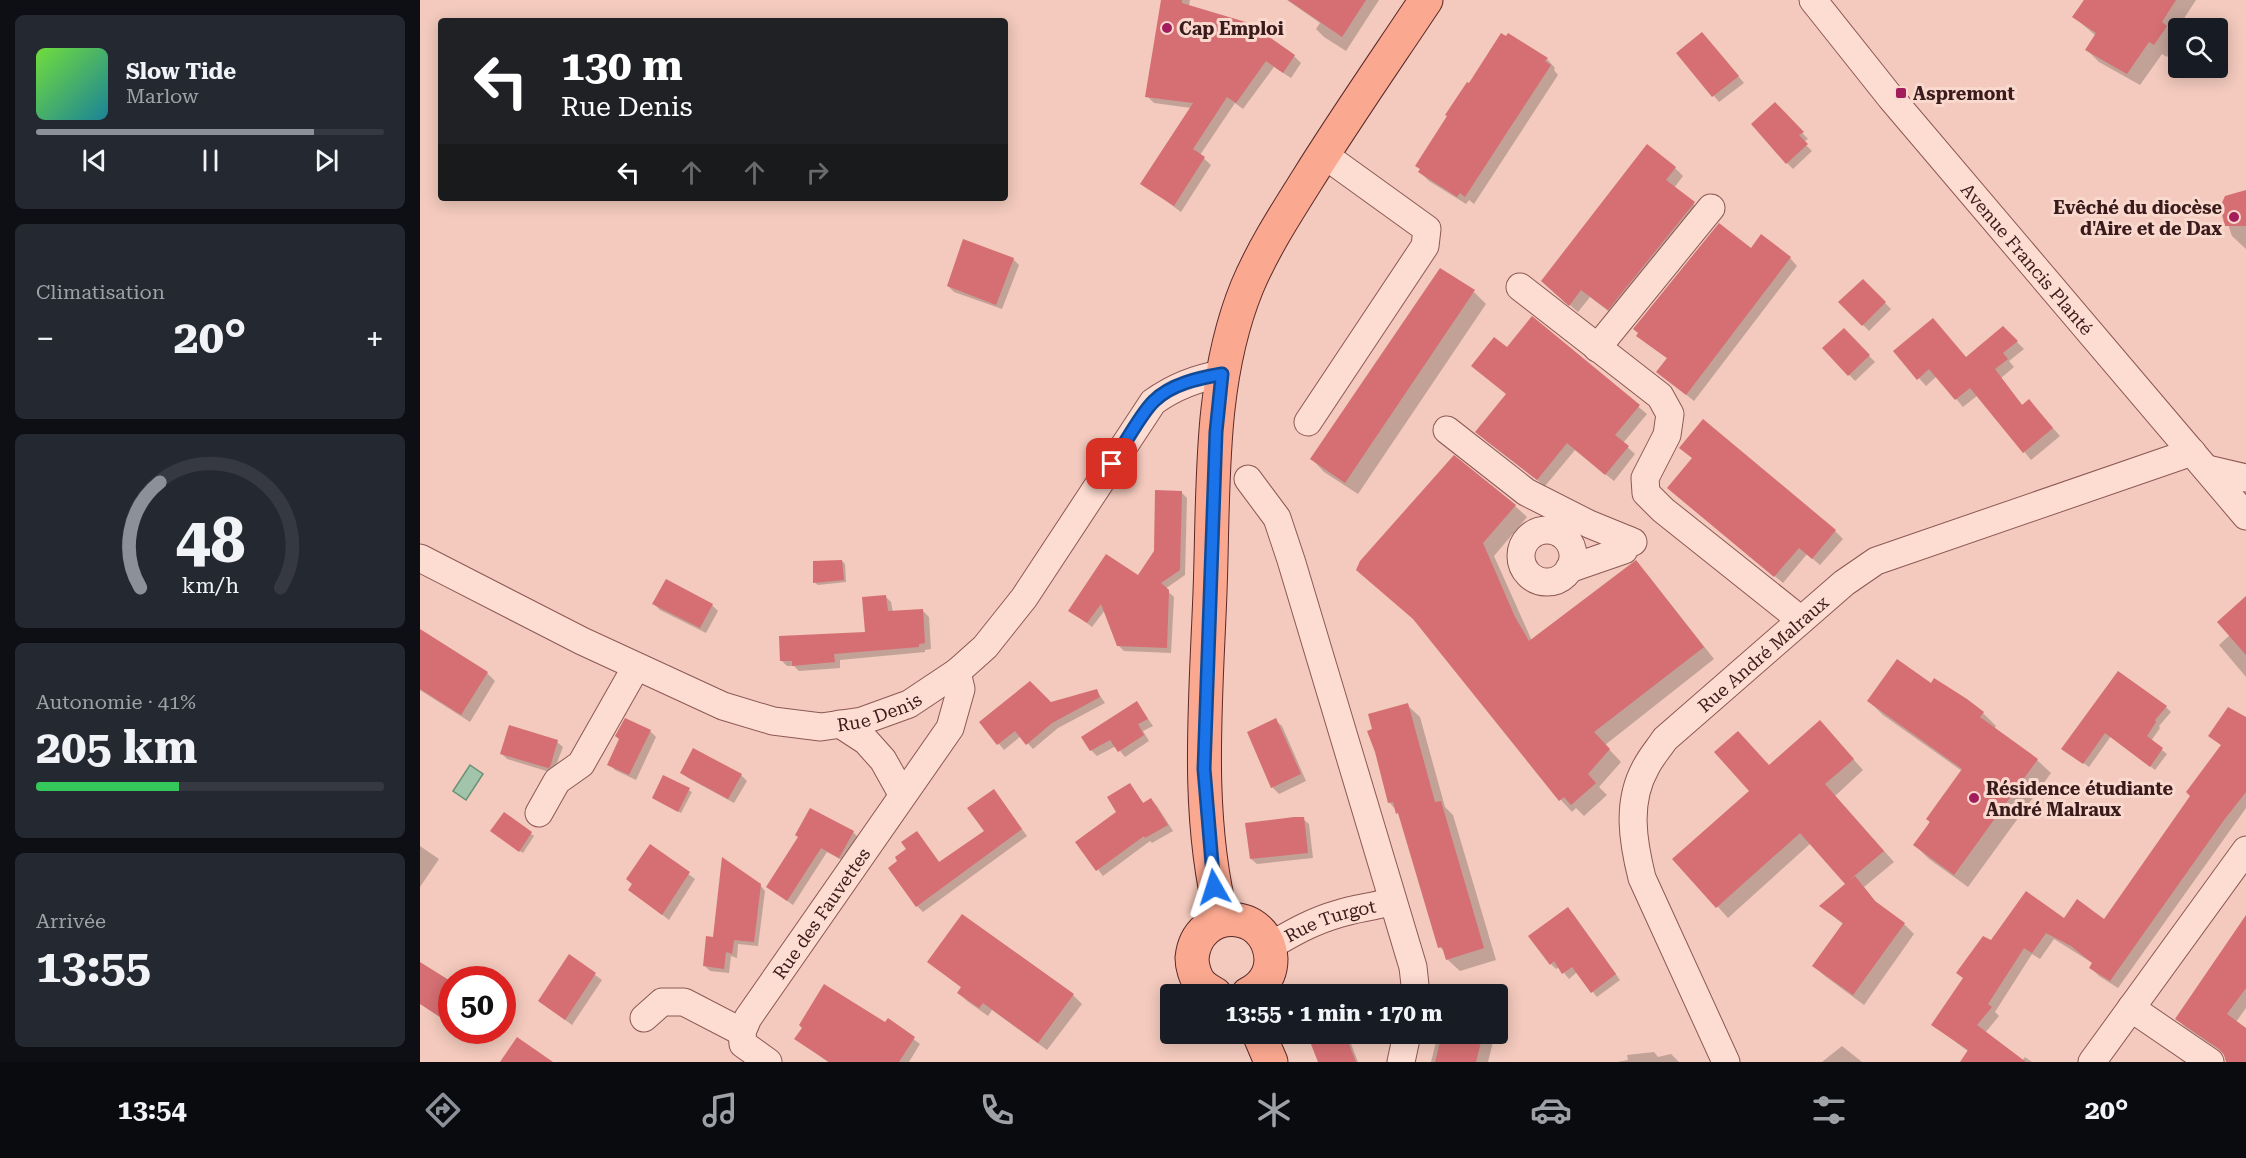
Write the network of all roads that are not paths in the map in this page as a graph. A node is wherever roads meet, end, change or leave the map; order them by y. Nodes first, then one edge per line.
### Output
1 (1426, 0) edge
2 (1813, 0) edge
3 (1323, 154) junction
4 (1712, 208) dead end
5 (1520, 287) dead end
6 (1597, 348) junction
7 (1222, 374) junction
8 (1308, 422) dead end
9 (1447, 430) dead end
10 (2200, 461) junction
11 (2246, 478) edge
12 (1248, 479) dead end
13 (2246, 516) edge
14 (1555, 520) junction
15 (420, 558) edge
16 (1569, 569) junction
17 (1801, 620) junction
18 (636, 667) junction
19 (957, 672) junction
20 (840, 724) junction
21 (902, 795) junction
22 (539, 813) dead end
23 (2246, 850) edge
24 (1392, 901) junction
25 (1222, 920) junction
26 (1270, 946) junction
27 (1201, 984) edge
28 (1262, 984) edge
29 (1415, 984) edge
30 (2131, 1008) junction
31 (644, 1018) dead end
32 (742, 1032) junction
33 (1262, 1044) edge
34 (1405, 1044) edge
35 (768, 1062) edge
36 (1270, 1062) edge
37 (1401, 1062) edge
38 (1726, 1062) edge
39 (2092, 1062) edge
40 (2210, 1062) edge

1 - 3 main road
2 - 10 street, Avenue Francis Planté
3 - 7 main road
3 - 8 street
4 - 6 street
5 - 6 street
6 - 17 street
7 - 19 street, Rue Denis
7 - 25 main road
9 - 14 street
10 - 11 street
10 - 13 street, Avenue Francis Planté
10 - 17 street, Rue André Malraux
12 - 24 street
14 - 16 street
14 - 16 street
14 - 16 street
15 - 18 street, Rue Denis
17 - 38 street, Rue André Malraux
18 - 20 street, Rue Denis
18 - 22 street
19 - 20 street, Rue Denis
19 - 21 street, Rue des Fauvettes
20 - 21 street
21 - 32 street, Rue des Fauvettes
23 - 30 street
24 - 26 street, Rue Turgot
24 - 29 street
25 - 26 main road
25 - 27 main road
26 - 28 main road
30 - 39 street
30 - 40 street
31 - 32 street
32 - 35 street
33 - 36 main road
34 - 37 street

